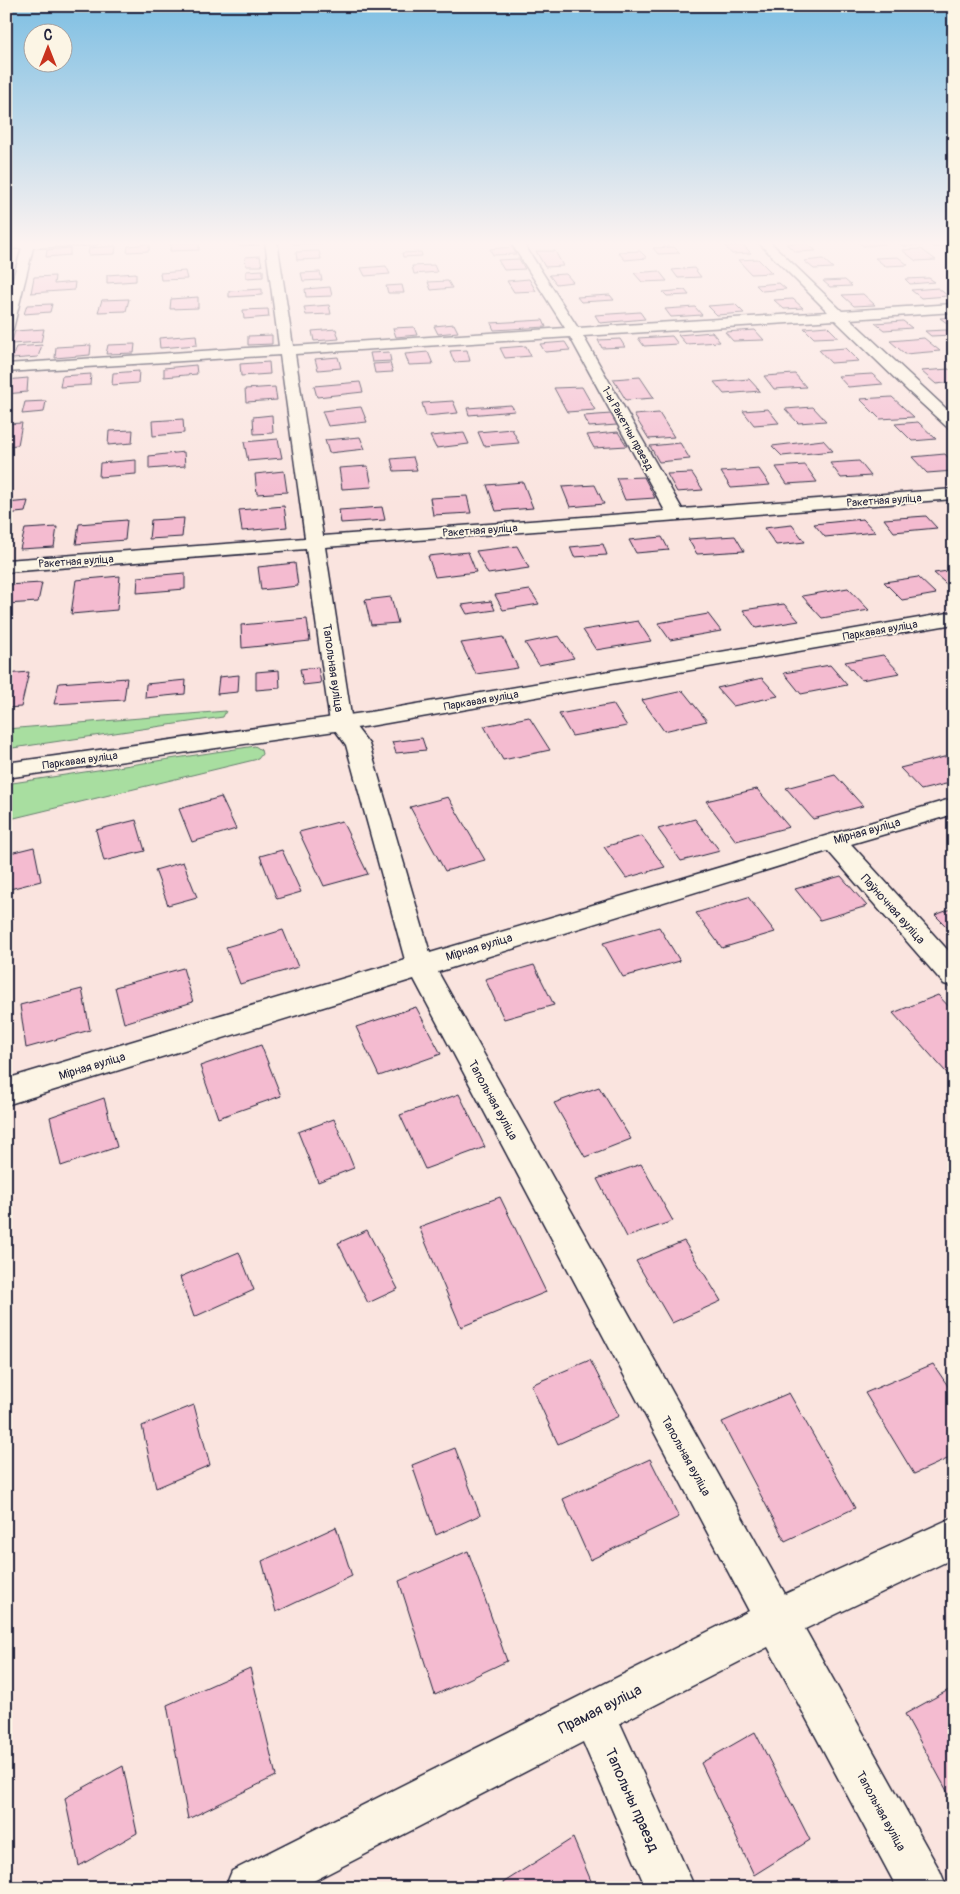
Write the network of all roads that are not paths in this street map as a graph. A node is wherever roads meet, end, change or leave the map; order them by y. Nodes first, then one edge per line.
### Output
1 (284, 329) edge
2 (572, 329) edge
3 (615, 329) edge
4 (853, 329) edge
5 (574, 332) junction
6 (287, 350) junction
7 (6, 368) edge
8 (954, 425) edge
9 (954, 494) edge
10 (676, 515) junction
11 (315, 543) junction
12 (6, 566) edge
13 (954, 618) edge
14 (341, 722) junction
15 (6, 771) edge
16 (954, 806) edge
17 (832, 840) junction
18 (420, 965) junction
19 (954, 976) edge
20 (6, 1092) edge
21 (954, 1537) edge
22 (776, 1620) junction
23 (593, 1713) junction
24 (249, 1888) edge
25 (671, 1888) edge
26 (923, 1888) edge

1 - 6 street, Тапольная вуліца
2 - 5 street, 1-ы Ракетны праезд
3 - 5 street
4 - 8 street
5 - 6 street
5 - 10 street, 1-ы Ракетны праезд
6 - 7 street
6 - 11 street, Тапольная вуліца
9 - 10 street, Ракетная вуліца
10 - 11 street, Ракетная вуліца
11 - 12 street, Ракетная вуліца
11 - 14 street, Тапольная вуліца
13 - 14 street, Паркавая вуліца
14 - 15 street, Паркавая вуліца
14 - 18 street, Тапольная вуліца
16 - 17 street, Мірная вуліца
17 - 18 street, Мірная вуліца
17 - 19 street, Паўночная вуліца
18 - 20 street, Мірная вуліца
18 - 22 street, Тапольная вуліца
21 - 22 street, Прамая вуліца
22 - 23 street, Прамая вуліца
22 - 26 street, Тапольная вуліца
23 - 24 street, Прамая вуліца
23 - 25 street, Тапольны праезд

